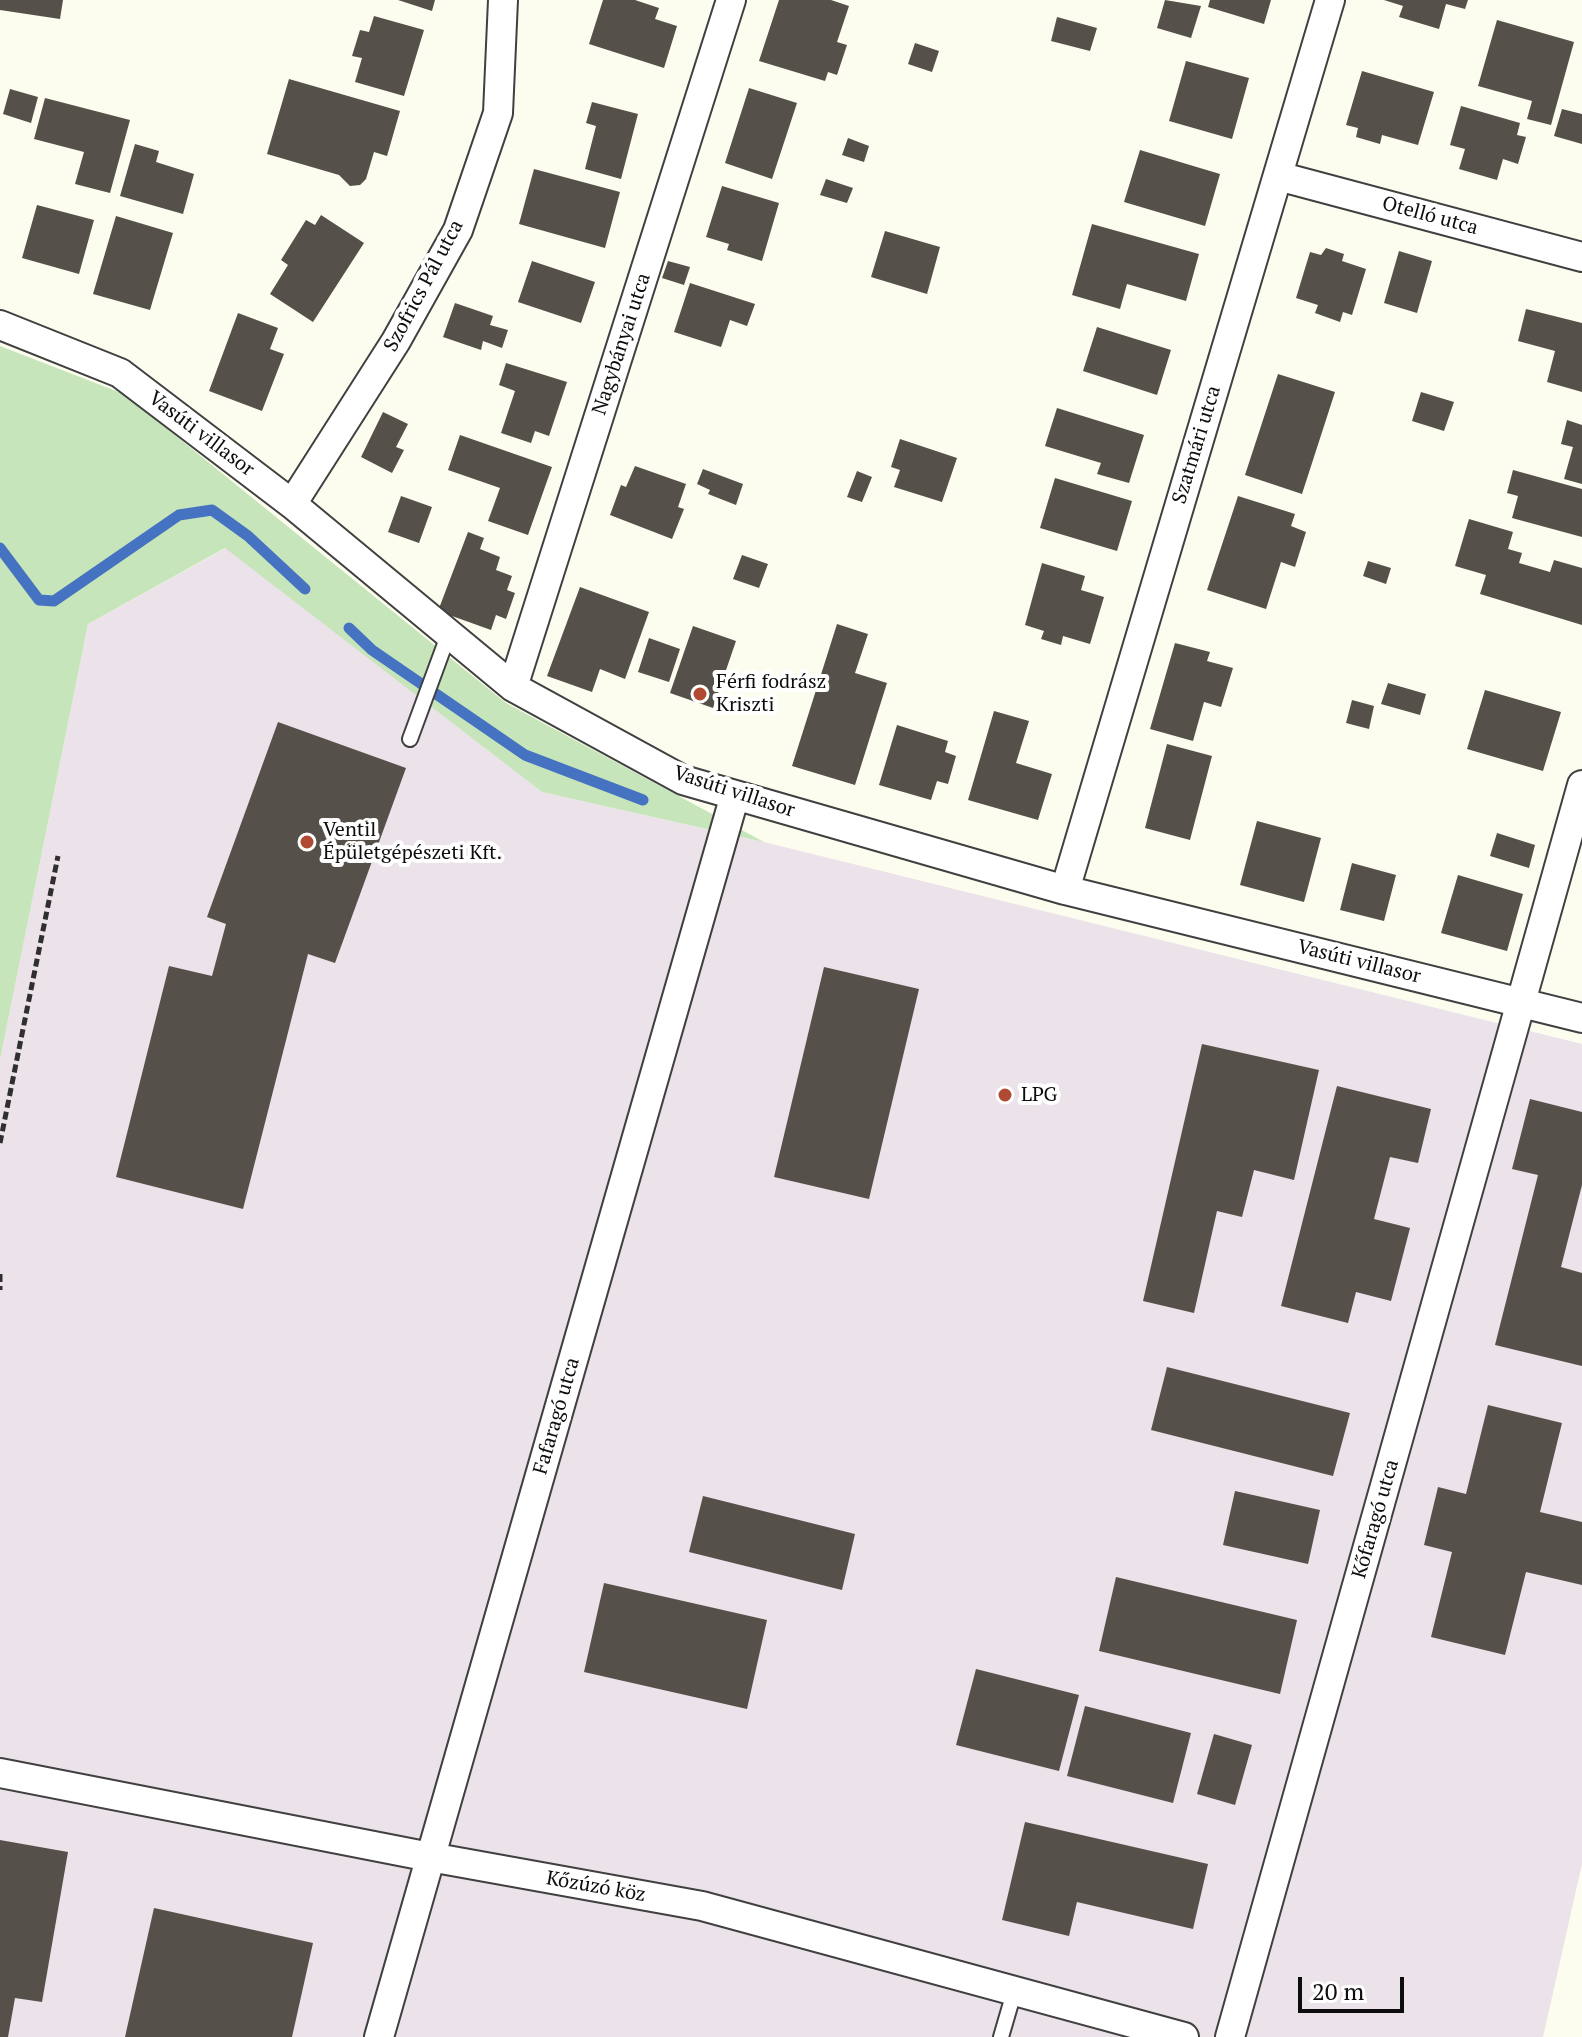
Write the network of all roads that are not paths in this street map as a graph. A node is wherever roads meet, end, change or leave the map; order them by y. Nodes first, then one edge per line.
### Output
1 (503, 0) edge
2 (731, 0) edge
3 (1330, 0) edge
4 (1278, 176) junction
5 (1582, 257) edge
6 (0, 325) edge
7 (292, 504) junction
8 (449, 633) junction
9 (513, 687) junction
10 (410, 739) dead end
11 (1582, 785) edge
12 (735, 795) junction
13 (1065, 890) junction
14 (1522, 1002) junction
15 (1582, 1018) edge
16 (0, 1773) edge
17 (430, 1857) junction
18 (1015, 1989) junction
19 (379, 2037) edge
20 (1001, 2037) edge
21 (1184, 2037) edge
22 (1230, 2037) edge

1 - 7 street, Szofrics Pál utca
2 - 9 street, Nagybányai utca
3 - 4 street, Szatmári utca
4 - 5 street, Otelló utca
4 - 13 street, Szatmári utca
6 - 7 street, Vasúti villasor
7 - 8 street, Vasúti villasor
8 - 9 street, Vasúti villasor
8 - 10 lane
9 - 12 street, Vasúti villasor
11 - 14 street, Kőfaragó utca
12 - 13 street, Vasúti villasor
12 - 17 street, Fafaragó utca
13 - 14 street, Vasúti villasor
14 - 15 street, Vasúti villasor
14 - 22 street, Kőfaragó utca
16 - 17 street, Kőzúzó köz
17 - 18 street, Kőzúzó köz
17 - 19 street, Fafaragó utca
18 - 20 lane
18 - 21 street, Kőzúzó köz

